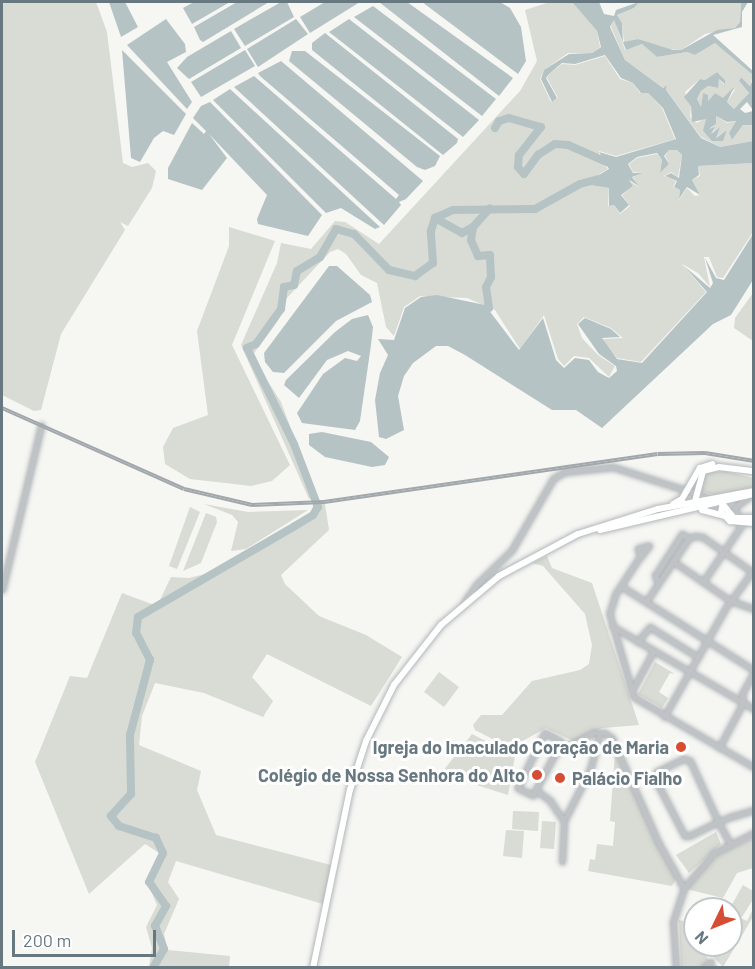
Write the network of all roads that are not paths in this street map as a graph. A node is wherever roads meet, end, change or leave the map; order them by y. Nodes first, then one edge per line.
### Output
1 (41, 426) dead end
2 (753, 471) edge
3 (691, 493) junction
4 (753, 493) edge
5 (713, 498) junction
6 (722, 503) junction
7 (703, 507) junction
8 (690, 510) junction
9 (710, 511) junction
10 (641, 514) junction
11 (753, 520) edge
12 (730, 521) junction
13 (743, 521) junction
14 (631, 523) junction
15 (689, 538) junction
16 (554, 545) junction
17 (724, 552) junction
18 (641, 556) junction
19 (673, 561) junction
20 (753, 573) edge
21 (703, 582) junction
22 (658, 583) junction
23 (621, 586) junction
24 (2, 590) edge
25 (731, 601) junction
26 (646, 602) junction
27 (463, 604) junction
28 (753, 609) edge
29 (612, 627) junction
30 (637, 642) junction
31 (706, 643) junction
32 (653, 652) junction
33 (698, 657) junction
34 (753, 671) edge
35 (689, 673) junction
36 (629, 681) junction
37 (636, 682) junction
38 (632, 692) junction
39 (743, 703) junction
40 (753, 709) edge
41 (664, 717) junction
42 (600, 733) junction
43 (720, 748) junction
44 (556, 752) junction
45 (753, 767) edge
46 (536, 790) junction
47 (753, 810) edge
48 (564, 821) junction
49 (718, 822) junction
50 (753, 833) edge
51 (729, 842) junction
52 (562, 862) dead end
53 (684, 888) junction
54 (711, 962) dead end
55 (313, 968) edge
56 (676, 968) edge
57 (703, 968) edge

1 - 24 street
2 - 3 main road
2 - 3 main road
3 - 5 main road
3 - 5 street
3 - 7 main road
3 - 10 main road
3 - 10 main road
3 - 14 main road
3 - 27 street
4 - 5 main road
4 - 6 main road
4 - 13 street
5 - 6 main road
6 - 7 main road
6 - 12 main road
6 - 13 main road
7 - 8 main road
7 - 9 main road
8 - 9 main road
8 - 14 main road
9 - 12 main road
10 - 16 main road
11 - 13 main road
12 - 13 main road
13 - 17 street
14 - 16 main road
15 - 17 street
15 - 19 street
15 - 22 street
16 - 27 main road
17 - 20 street
17 - 21 street
18 - 18 street
18 - 23 street
19 - 21 street
19 - 22 street
20 - 25 street
21 - 25 street
22 - 26 street
23 - 26 street
23 - 29 street
25 - 28 street
25 - 31 street
26 - 31 street
27 - 55 main road
29 - 30 street
29 - 36 street
30 - 32 street
30 - 33 street
31 - 33 street
31 - 34 street
32 - 35 street
32 - 37 street
33 - 35 street
34 - 39 street
35 - 39 street
35 - 41 street
36 - 37 street
36 - 38 street
37 - 38 street
38 - 41 street
39 - 40 street
39 - 43 street
41 - 43 street
42 - 44 street
42 - 48 street
42 - 53 street
43 - 45 street
44 - 46 street
44 - 46 street
46 - 48 street
47 - 49 street
48 - 52 street
49 - 49 street
49 - 51 street
50 - 51 street
51 - 53 street
53 - 56 street
54 - 57 street

